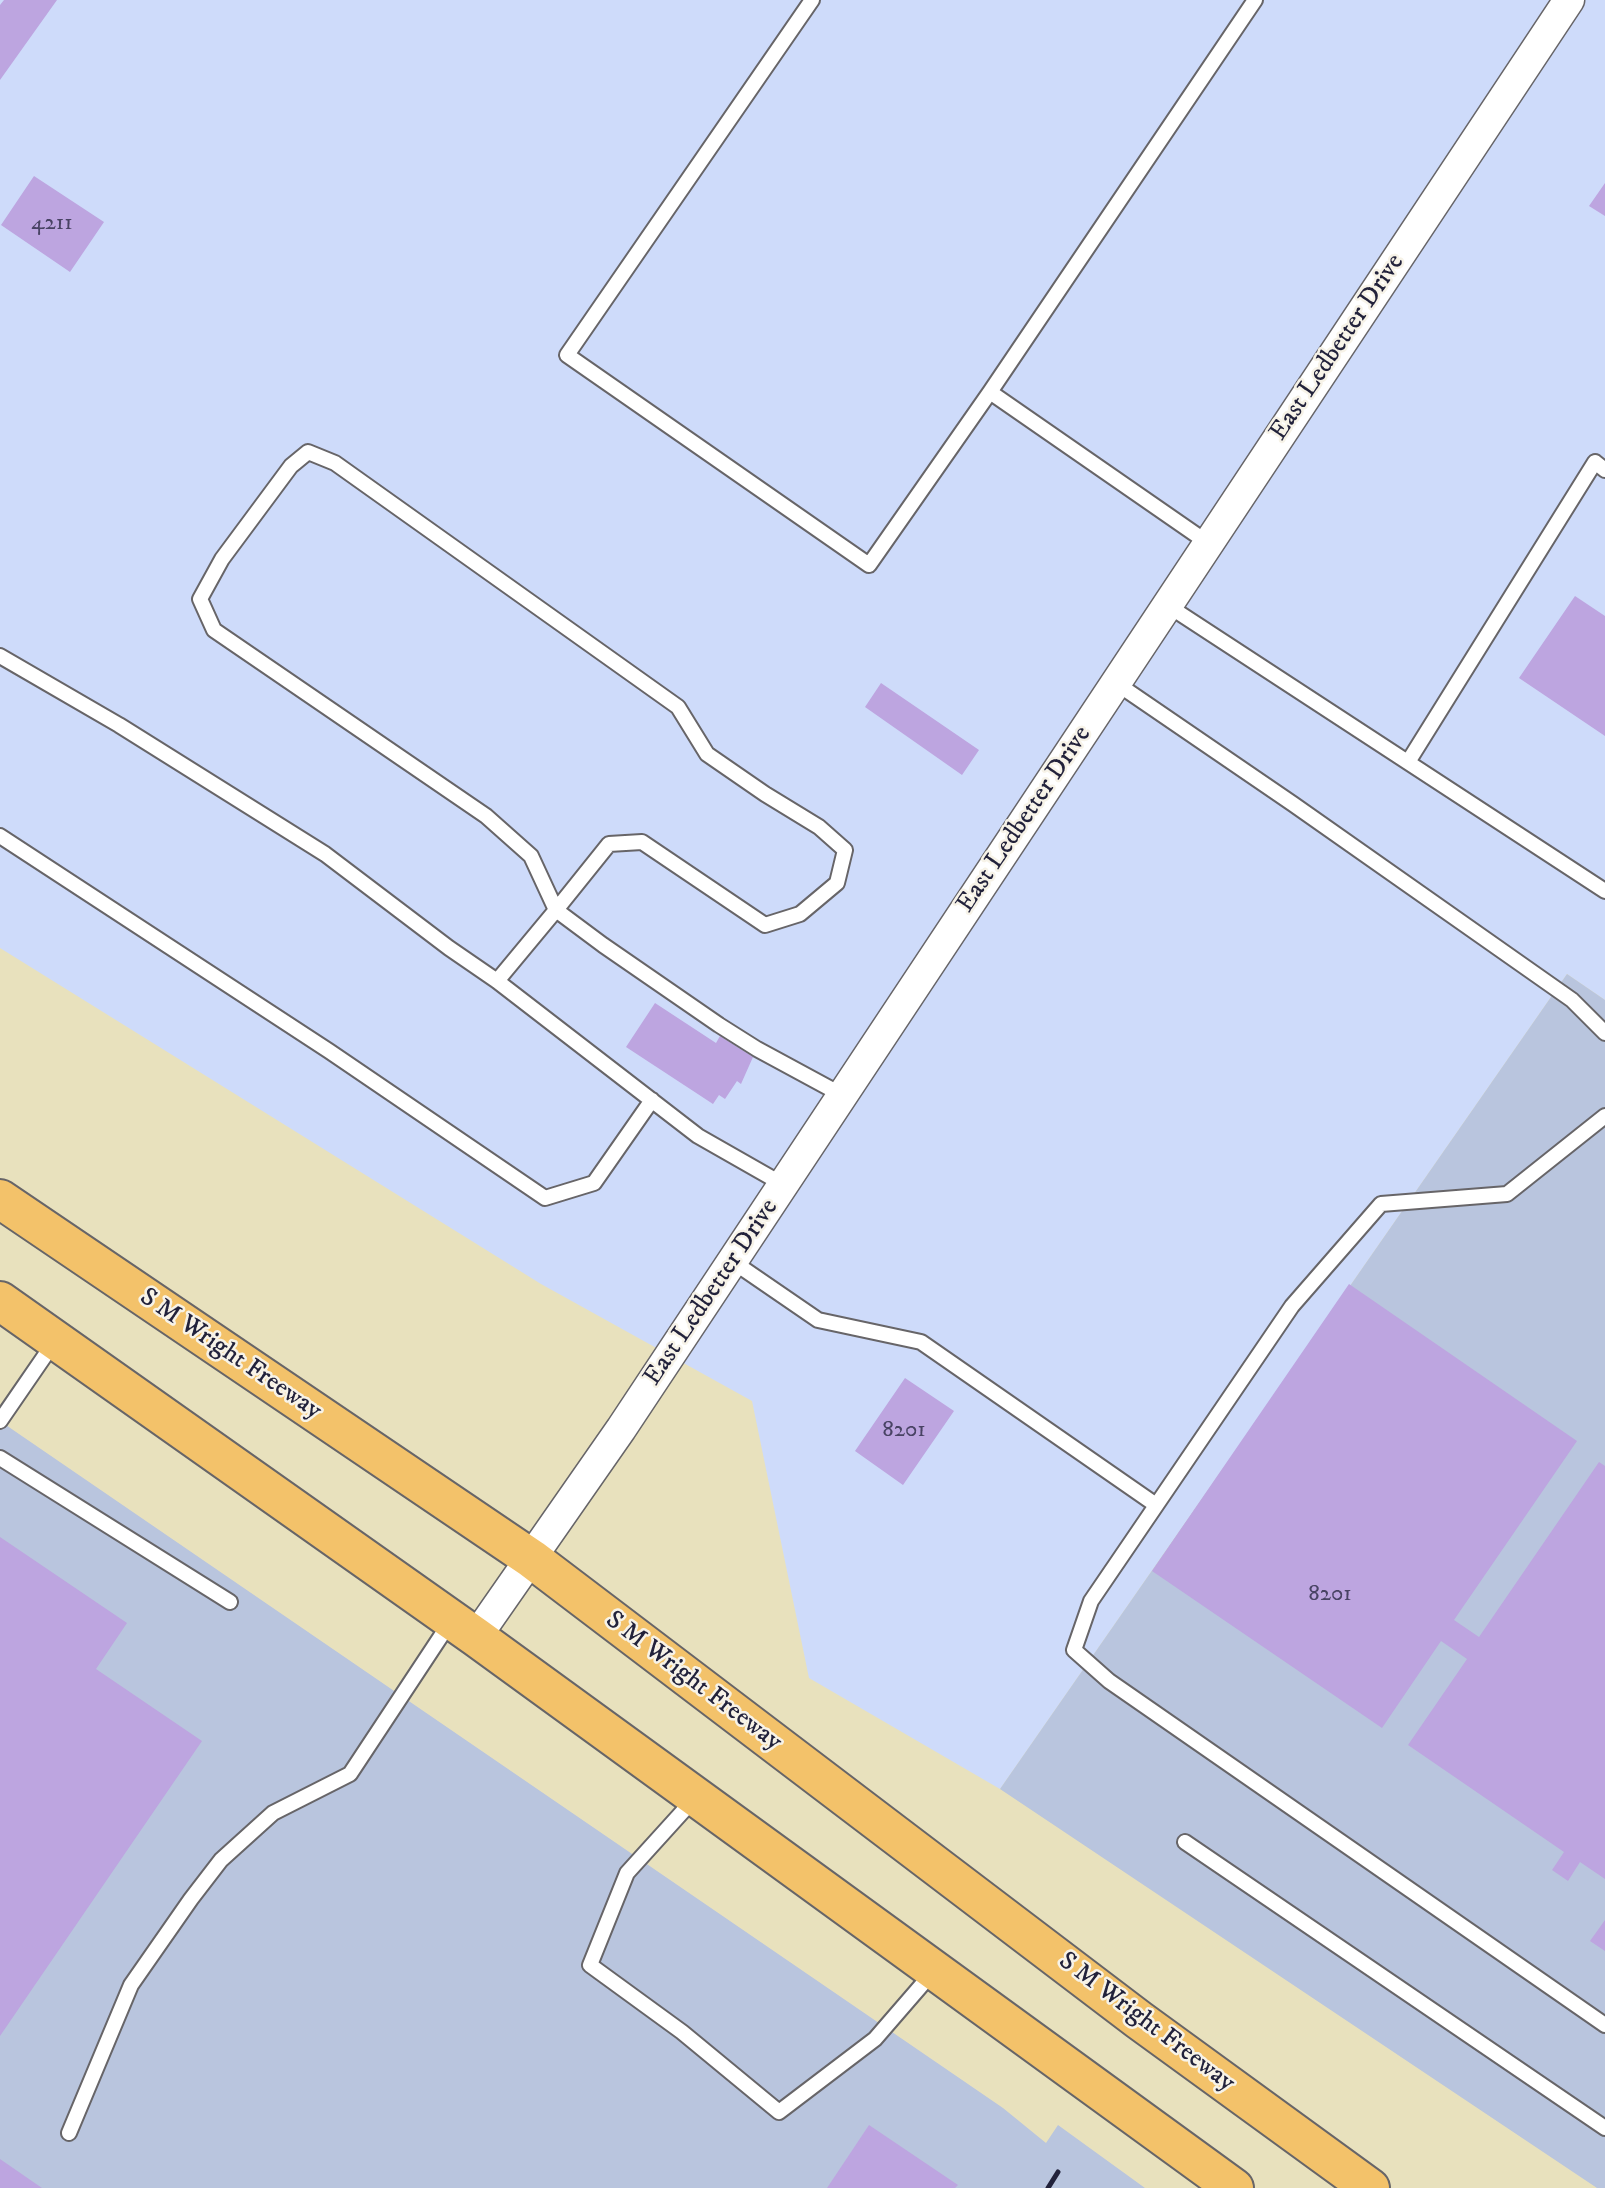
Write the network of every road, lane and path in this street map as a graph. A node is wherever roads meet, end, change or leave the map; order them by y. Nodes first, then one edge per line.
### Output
1 (812, 0) edge
2 (1255, 0) edge
3 (1569, 0) edge
4 (990, 392) junction
5 (1605, 470) edge
6 (1209, 543) junction
7 (1167, 605) junction
8 (0, 656) edge
9 (1116, 683) junction
10 (1408, 762) junction
11 (0, 836) edge
12 (1605, 891) edge
13 (556, 909) junction
14 (497, 981) junction
15 (1605, 1033) edge
16 (842, 1096) junction
17 (652, 1100) junction
18 (1605, 1116) edge
19 (783, 1185) junction
20 (0, 1199) edge
21 (732, 1261) junction
22 (0, 1300) edge
23 (55, 1339) junction
24 (0, 1422) edge
25 (0, 1458) edge
26 (1156, 1506) junction
27 (532, 1559) junction
28 (230, 1602) dead end
29 (463, 1628) junction
30 (696, 1797) junction
31 (1185, 1842) dead end
32 (934, 1971) junction
33 (1605, 2025) edge
34 (1605, 2128) edge
35 (69, 2133) dead end
36 (1234, 2188) edge
37 (1370, 2188) edge

1 - 4 lane
2 - 4 lane
3 - 6 street, East Ledbetter Drive
4 - 6 lane
5 - 10 lane
6 - 7 street, East Ledbetter Drive
7 - 9 street, East Ledbetter Drive
7 - 10 lane
8 - 14 lane
9 - 15 lane
9 - 16 street, East Ledbetter Drive
10 - 12 lane
11 - 17 lane
13 - 13 lane
13 - 14 lane
13 - 16 lane
14 - 17 lane
16 - 19 street, East Ledbetter Drive
17 - 19 lane
18 - 26 lane
19 - 21 street, East Ledbetter Drive
20 - 27 main road, S M Wright Freeway
21 - 26 lane
21 - 27 street, East Ledbetter Drive
22 - 23 main road
23 - 24 lane
23 - 29 main road
25 - 28 lane
26 - 33 lane
27 - 29 street, East Ledbetter Drive
27 - 37 main road, S M Wright Freeway
29 - 30 main road
29 - 35 lane
30 - 32 main road
30 - 32 lane
31 - 34 lane
32 - 36 main road

